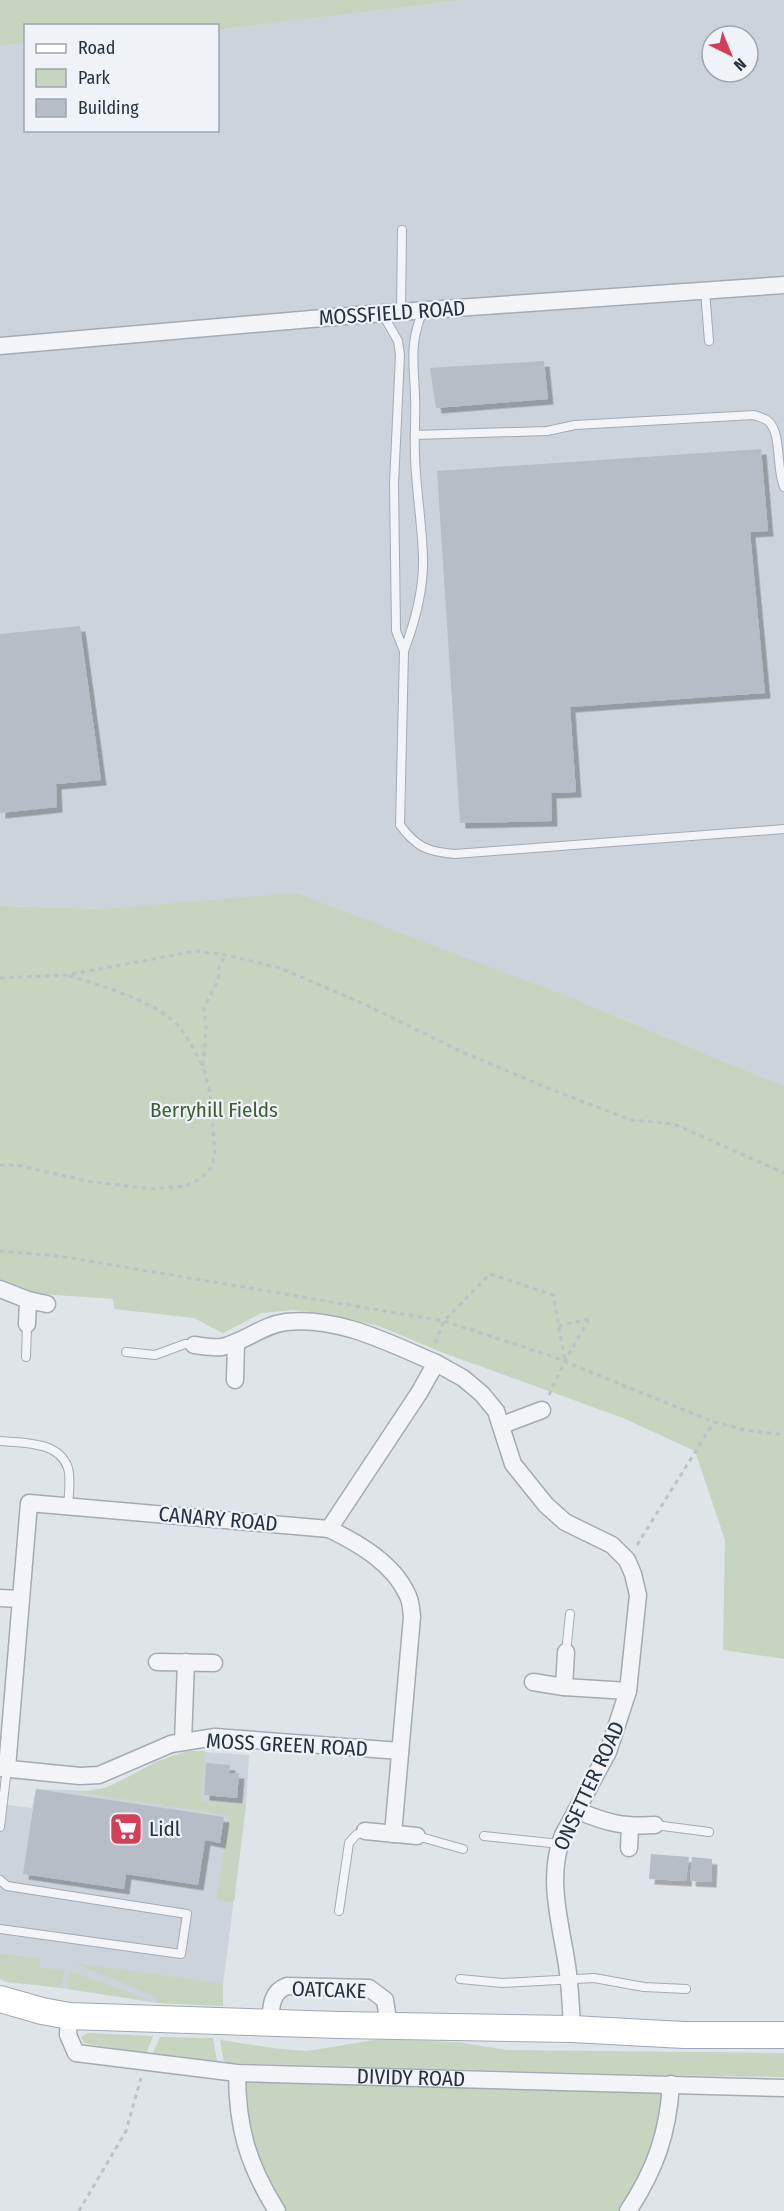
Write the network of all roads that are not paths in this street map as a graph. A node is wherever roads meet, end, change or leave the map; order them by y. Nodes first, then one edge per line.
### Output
1 (402, 230) dead end
2 (784, 285) edge
3 (705, 291) junction
4 (423, 310) junction
5 (401, 312) junction
6 (382, 313) junction
7 (709, 341) dead end
8 (0, 346) edge
9 (415, 435) junction
10 (784, 487) edge
11 (404, 651) junction
12 (784, 829) edge
13 (0, 1288) edge
14 (28, 1300) junction
15 (47, 1304) dead end
16 (27, 1324) joint
17 (236, 1342) junction
18 (194, 1345) joint
19 (126, 1352) dead end
20 (26, 1357) dead end
21 (432, 1361) junction
22 (235, 1380) dead end
23 (542, 1410) road end
24 (501, 1425) junction
25 (0, 1441) edge
26 (68, 1506) junction
27 (329, 1529) junction
28 (0, 1598) edge
29 (20, 1599) junction
30 (570, 1614) dead end
31 (566, 1652) joint
32 (158, 1662) dead end
33 (186, 1662) junction
34 (214, 1663) dead end
35 (533, 1682) dead end
36 (564, 1687) junction
37 (628, 1691) junction
38 (183, 1742) junction
39 (400, 1751) junction
40 (3, 1768) edge
41 (578, 1811) junction
42 (655, 1825) joint
43 (0, 1827) edge
44 (630, 1827) junction
45 (365, 1831) joint
46 (709, 1832) dead end
47 (393, 1834) junction
48 (417, 1836) joint
49 (484, 1836) dead end
50 (560, 1844) junction
51 (629, 1848) dead end
52 (463, 1849) dead end
53 (0, 1880) edge
54 (339, 1911) dead end
55 (0, 1929) edge
56 (460, 1979) dead end
57 (569, 1980) junction
58 (686, 1989) dead end
59 (0, 1999) edge
60 (69, 2016) junction
61 (270, 2023) junction
62 (389, 2026) junction
63 (572, 2029) junction
64 (784, 2035) edge
65 (237, 2073) junction
66 (671, 2084) junction
67 (784, 2088) edge
68 (277, 2211) edge
69 (628, 2211) edge

1 - 5 lane
2 - 3 street, MOSSFIELD ROAD
3 - 4 street, MOSSFIELD ROAD
3 - 7 lane
4 - 5 street, MOSSFIELD ROAD
4 - 9 lane
5 - 6 street, MOSSFIELD ROAD
6 - 8 street, MOSSFIELD ROAD
6 - 11 lane
9 - 10 lane
9 - 11 lane
11 - 12 lane
13 - 14 street
14 - 15 street
14 - 16 street
16 - 20 lane
17 - 18 street
17 - 21 street
17 - 22 street
18 - 19 lane
21 - 24 street
21 - 27 street
23 - 24 street
24 - 37 street, ONSETTER ROAD
25 - 26 lane
26 - 27 street, CANARY ROAD
26 - 29 street, CANARY ROAD
27 - 39 street, CANARY ROAD
28 - 29 street
29 - 40 street, CANARY ROAD
30 - 31 lane
31 - 36 street
32 - 33 street
33 - 34 street
33 - 38 street
35 - 36 street
36 - 37 street
37 - 41 street, ONSETTER ROAD
38 - 39 street, MOSS GREEN ROAD
38 - 40 street, MOSS GREEN ROAD
39 - 47 street, CANARY ROAD
40 - 43 lane
41 - 44 street
41 - 50 street, ONSETTER ROAD
42 - 44 street
42 - 46 lane
44 - 51 street
45 - 47 street
45 - 54 lane
47 - 48 street
48 - 52 lane
49 - 50 lane
50 - 57 street, ONSETTER ROAD
53 - 55 lane
56 - 57 lane
57 - 58 lane
57 - 63 street, ONSETTER ROAD
59 - 60 main road
60 - 61 main road
60 - 65 street, DIVIDY ROAD
61 - 62 main road
61 - 62 street, OATCAKE
62 - 63 main road
63 - 64 main road
65 - 66 street, DIVIDY ROAD
65 - 68 street
66 - 67 street, DIVIDY ROAD
66 - 69 street

